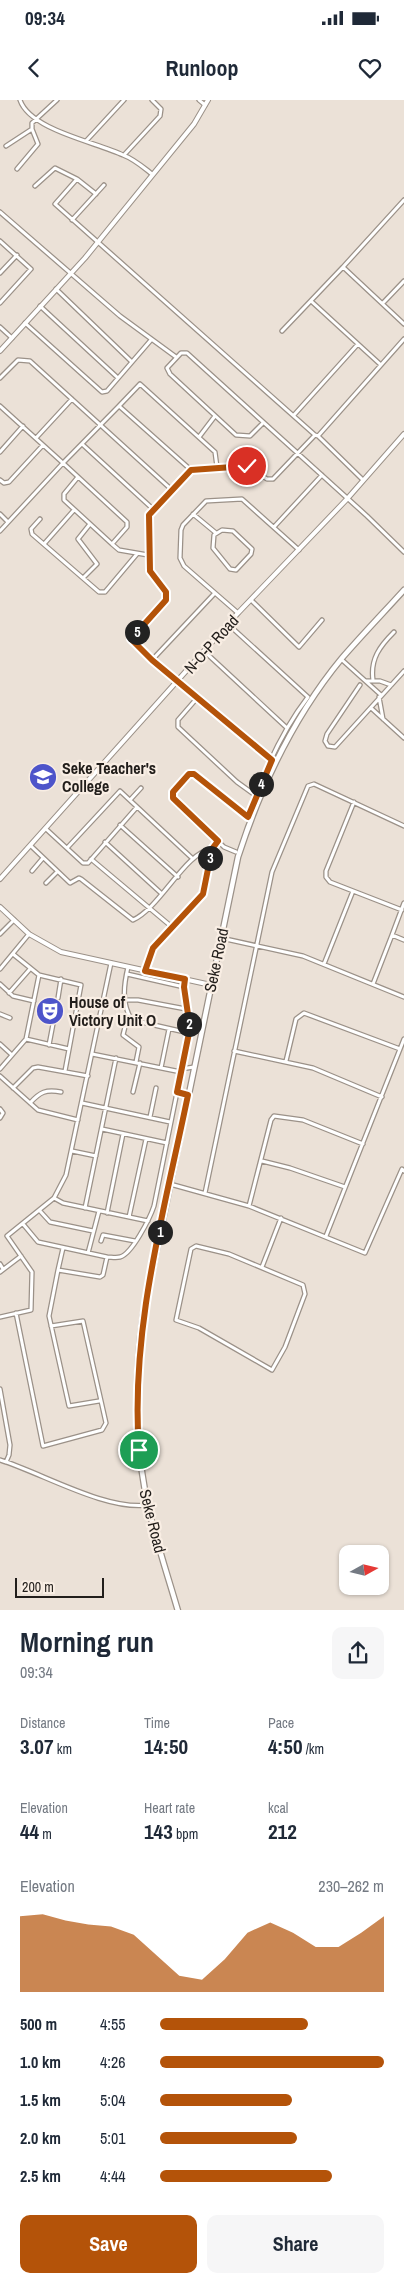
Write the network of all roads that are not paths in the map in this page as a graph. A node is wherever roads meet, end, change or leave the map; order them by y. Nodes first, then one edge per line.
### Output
1 (20, 100) edge
2 (57, 100) edge
3 (124, 100) edge
4 (152, 100) edge
5 (199, 100) edge
6 (208, 100) edge
7 (204, 105) junction
8 (38, 120) junction
9 (32, 129) junction
10 (87, 140) junction
11 (6, 146) dead end
12 (124, 155) junction
13 (17, 169) dead end
14 (152, 174) junction
15 (78, 179) junction
16 (104, 185) dead end
17 (36, 186) dead end
18 (96, 194) junction
19 (404, 200) edge
20 (0, 212) edge
21 (72, 220) junction
22 (0, 241) edge
23 (98, 242) junction
24 (17, 255) junction
25 (343, 267) junction
26 (0, 273) edge
27 (71, 274) junction
28 (404, 281) edge
29 (56, 289) junction
30 (312, 301) junction
31 (0, 303) edge
32 (383, 303) junction
33 (40, 306) junction
34 (25, 322) junction
35 (404, 324) edge
36 (0, 327) edge
37 (282, 331) dead end
38 (12, 338) junction
39 (404, 339) edge
40 (151, 340) junction
41 (358, 344) junction
42 (0, 351) edge
43 (176, 358) junction
44 (132, 362) junction
45 (381, 365) junction
46 (0, 378) edge
47 (118, 378) junction
48 (72, 399) junction
49 (119, 406) junction
50 (1, 409) edge
51 (294, 415) junction
52 (215, 416) junction
53 (263, 423) junction
54 (101, 424) junction
55 (23, 426) junction
56 (404, 434) edge
57 (316, 436) junction
58 (199, 437) junction
59 (36, 438) junction
60 (82, 444) junction
61 (43, 445) junction
62 (0, 452) edge
63 (298, 453) junction
64 (63, 463) junction
65 (217, 468) junction
66 (191, 470) junction
67 (322, 475) junction
68 (78, 477) junction
69 (0, 480) edge
70 (363, 480) junction
71 (172, 490) junction
72 (347, 499) junction
73 (74, 510) junction
74 (154, 510) junction
75 (0, 514) edge
76 (193, 514) junction
77 (40, 518) dead end
78 (8, 522) junction
79 (90, 524) junction
80 (274, 528) junction
81 (0, 531) edge
82 (216, 532) junction
83 (44, 544) junction
84 (112, 544) junction
85 (299, 550) junction
86 (404, 552) edge
87 (137, 554) junction
88 (148, 555) junction
89 (83, 578) junction
90 (404, 590) edge
91 (214, 594) junction
92 (252, 601) junction
93 (238, 613) junction
94 (322, 620) dead end
95 (229, 624) junction
96 (394, 632) dead end
97 (205, 652) junction
98 (152, 660) junction
99 (341, 660) junction
100 (404, 671) edge
101 (373, 680) junction
102 (365, 681) junction
103 (178, 682) junction
104 (360, 685) dead end
105 (391, 685) junction
106 (380, 696) junction
107 (198, 697) junction
108 (370, 708) junction
109 (383, 719) junction
110 (287, 728) junction
111 (404, 738) edge
112 (272, 760) junction
113 (141, 788) dead end
114 (255, 795) junction
115 (130, 800) junction
116 (354, 802) junction
117 (137, 807) junction
118 (120, 825) junction
119 (404, 826) edge
120 (46, 829) junction
121 (218, 841) junction
122 (105, 842) junction
123 (31, 846) junction
124 (67, 848) junction
125 (212, 849) junction
126 (236, 852) dead end
127 (43, 858) junction
128 (91, 858) junction
129 (194, 859) junction
130 (32, 871) dead end
131 (58, 872) junction
132 (178, 877) junction
133 (0, 879) edge
134 (46, 883) dead end
135 (353, 891) junction
136 (162, 894) junction
137 (404, 903) edge
138 (0, 907) edge
139 (149, 909) junction
140 (402, 910) junction
141 (14, 920) junction
142 (172, 927) junction
143 (0, 934) edge
144 (29, 934) junction
145 (392, 935) junction
146 (220, 938) junction
147 (404, 940) edge
148 (256, 945) junction
149 (12, 954) junction
150 (111, 963) junction
151 (324, 964) junction
152 (128, 967) junction
153 (0, 968) edge
154 (30, 970) junction
155 (145, 971) junction
156 (127, 974) junction
157 (39, 975) junction
158 (61, 979) junction
159 (185, 979) junction
160 (0, 984) edge
161 (373, 984) junction
162 (210, 985) junction
163 (184, 987) junction
164 (9, 993) junction
165 (404, 997) edge
166 (58, 998) dead end
167 (125, 1000) junction
168 (34, 1001) junction
169 (186, 1009) junction
170 (0, 1014) edge
171 (128, 1015) junction
172 (10, 1018) dead end
173 (53, 1024) dead end
174 (168, 1029) junction
175 (188, 1033) junction
176 (26, 1039) junction
177 (404, 1039) edge
178 (0, 1044) edge
179 (49, 1045) junction
180 (69, 1049) junction
181 (400, 1049) junction
182 (234, 1051) junction
183 (92, 1054) junction
184 (12, 1055) junction
185 (116, 1058) junction
186 (286, 1061) junction
187 (138, 1063) junction
188 (194, 1067) junction
189 (161, 1068) junction
190 (0, 1069) edge
191 (181, 1070) junction
192 (65, 1071) junction
193 (0, 1076) edge
194 (88, 1076) junction
195 (13, 1088) junction
196 (156, 1088) dead end
197 (61, 1092) dead end
198 (133, 1092) dead end
199 (177, 1092) junction
200 (188, 1095) junction
201 (382, 1097) junction
202 (30, 1103) junction
203 (82, 1103) junction
204 (106, 1107) junction
205 (0, 1109) edge
206 (0, 1118) edge
207 (150, 1118) junction
208 (78, 1120) junction
209 (170, 1122) junction
210 (102, 1129) junction
211 (123, 1134) junction
212 (146, 1139) junction
213 (167, 1143) junction
214 (363, 1144) junction
215 (72, 1151) junction
216 (96, 1156) junction
217 (262, 1162) junction
218 (404, 1170) edge
219 (170, 1184) junction
220 (345, 1187) junction
221 (205, 1193) junction
222 (54, 1198) junction
223 (249, 1206) junction
224 (85, 1208) junction
225 (40, 1211) junction
226 (98, 1211) junction
227 (107, 1212) junction
228 (129, 1217) junction
229 (281, 1218) junction
230 (148, 1221) junction
231 (23, 1224) junction
232 (94, 1231) junction
233 (326, 1236) junction
234 (101, 1241) dead end
235 (135, 1241) junction
236 (64, 1248) junction
237 (88, 1253) junction
238 (21, 1256) junction
239 (108, 1257) junction
240 (0, 1264) edge
241 (262, 1267) junction
242 (2, 1270) edge
243 (58, 1270) junction
244 (16, 1314) junction
245 (0, 1317) edge
246 (51, 1326) junction
247 (0, 1389) edge
248 (99, 1401) junction
249 (0, 1460) edge
250 (6, 1462) junction
251 (148, 1505) junction
252 (178, 1610) edge

1 - 8 street
2 - 8 street
3 - 10 street
4 - 12 street
5 - 7 street
6 - 7 street
7 - 14 street
8 - 9 street
8 - 10 street
9 - 11 street
9 - 13 street
10 - 12 street
12 - 14 street
14 - 23 street
15 - 17 street
15 - 18 street
15 - 21 street
16 - 18 street
18 - 21 street
19 - 25 street
20 - 27 street
21 - 23 street
22 - 24 street
23 - 27 street
23 - 51 street
24 - 26 street
24 - 31 street
25 - 30 street
25 - 32 street
27 - 29 street
27 - 40 street
28 - 32 street
29 - 33 street
29 - 44 street
30 - 37 street
30 - 41 street
32 - 35 street
33 - 34 street
33 - 47 street
34 - 38 street
34 - 47 street
36 - 38 street
38 - 42 street
39 - 45 street
40 - 43 street
40 - 44 street
41 - 45 street
41 - 51 street
43 - 52 street
43 - 53 street
44 - 47 street
45 - 57 street
46 - 48 street
48 - 54 street
48 - 59 street
49 - 54 street
49 - 58 street
49 - 66 street
50 - 55 street
51 - 57 street
52 - 53 street
52 - 58 street
53 - 63 street
54 - 60 street
54 - 71 street
55 - 59 street
55 - 62 street
56 - 70 street, N-O-P Road
57 - 63 street
57 - 70 street
58 - 65 street
59 - 61 street
60 - 64 street
60 - 74 street
61 - 64 street
61 - 69 street
63 - 65 street
63 - 67 street
64 - 68 street
64 - 78 street
65 - 66 street
66 - 71 street
67 - 72 street
67 - 80 street
68 - 73 street
68 - 84 street
70 - 72 street, N-O-P Road
71 - 74 street
72 - 85 street, N-O-P Road
72 - 86 street
73 - 79 street
73 - 83 street
74 - 88 street
75 - 78 street
76 - 80 street
76 - 82 street
76 - 91 street
77 - 83 street
78 - 81 street
79 - 84 street
79 - 89 street
80 - 85 street
82 - 82 street
83 - 89 street
84 - 87 street
85 - 92 street, N-O-P Road
87 - 88 street
87 - 89 street
88 - 98 street
90 - 99 main road, Seke Road
91 - 93 street
91 - 98 street
92 - 93 street, N-O-P Road
92 - 94 street
93 - 95 street, N-O-P Road
95 - 97 street, N-O-P Road
95 - 110 street
96 - 101 street
97 - 103 street, N-O-P Road
97 - 110 street
98 - 103 street
99 - 102 street
99 - 146 main road, Seke Road
100 - 105 street
101 - 102 street
101 - 105 street
102 - 106 street
103 - 107 street
103 - 120 street, N-O-P Road
104 - 108 street
105 - 106 street
106 - 108 street
106 - 109 street
107 - 112 street
107 - 114 street
108 - 109 street
109 - 111 street
110 - 112 street
112 - 114 street
113 - 115 street
114 - 121 street
115 - 117 street
115 - 124 street
116 - 119 street
116 - 135 street
116 - 148 street
117 - 118 street
117 - 129 street
118 - 122 street
118 - 132 street
120 - 123 street, N-O-P Road
120 - 124 street
121 - 125 street
121 - 126 street
122 - 128 street
122 - 136 street
123 - 127 street
123 - 133 street, N-O-P Road
124 - 128 street
125 - 129 street
125 - 142 street
127 - 130 street
127 - 131 street
128 - 139 street
129 - 132 street
131 - 134 street
131 - 139 street
132 - 136 street
135 - 140 street
135 - 151 street
136 - 139 street
137 - 140 street
138 - 141 street
139 - 142 street
140 - 145 street
141 - 143 street
141 - 144 street
142 - 155 street
144 - 149 street
144 - 150 street
145 - 147 street
145 - 161 street
146 - 148 street
146 - 162 main road, Seke Road
148 - 151 street
148 - 182 street
149 - 153 street
149 - 154 street
150 - 152 street
150 - 183 street
151 - 161 street
152 - 155 street
152 - 156 street
154 - 157 street
154 - 164 street
155 - 159 street
156 - 163 street
156 - 167 street
157 - 158 street
157 - 168 street
158 - 166 street
158 - 180 street
159 - 162 street
159 - 163 street
160 - 164 street
161 - 165 street
162 - 188 main road, Seke Road
163 - 169 street
164 - 168 street
167 - 169 street
167 - 171 street
168 - 176 street
169 - 175 street
170 - 172 street
171 - 174 street
171 - 187 street
173 - 179 street
174 - 175 street
174 - 189 street
175 - 191 street
176 - 179 street
176 - 184 street
177 - 181 street
178 - 184 street
179 - 180 street
180 - 192 street
181 - 186 street
181 - 201 street
182 - 186 street
182 - 221 street
183 - 185 street
183 - 194 street
184 - 190 street
185 - 187 street
185 - 204 street
186 - 201 street
187 - 189 street
187 - 198 street
188 - 191 street
188 - 200 main road, Seke Road
189 - 191 street
191 - 199 street
192 - 194 street
192 - 195 street
193 - 195 street
194 - 203 street
195 - 202 street
196 - 207 street
197 - 202 street
199 - 200 street
199 - 209 street
200 - 219 main road, Seke Road
201 - 214 street
202 - 208 street
203 - 204 street
203 - 208 street
204 - 207 street
204 - 210 street
205 - 206 street
207 - 209 street
208 - 215 street
209 - 213 street
210 - 211 street
210 - 216 street
211 - 212 street
211 - 227 street
212 - 213 street
212 - 228 street
213 - 230 street
214 - 217 street
214 - 220 street
215 - 216 street
215 - 222 street
216 - 224 street
217 - 220 street
217 - 223 street
218 - 233 street
219 - 221 street
219 - 251 main road, Seke Road
220 - 233 street
221 - 223 street
222 - 224 street
222 - 225 street
223 - 229 street
224 - 226 street
225 - 231 street
225 - 232 street
226 - 227 street
226 - 232 street
227 - 228 street
228 - 230 street
229 - 233 street
229 - 241 street
230 - 235 street
231 - 236 street
231 - 238 street
232 - 237 street
234 - 235 street
235 - 239 street
236 - 237 street
236 - 243 street
237 - 239 street
238 - 242 street
238 - 244 street
239 - 243 street
240 - 242 street
241 - 241 street
243 - 246 street
244 - 245 street
244 - 248 street
246 - 248 street
246 - 248 street
247 - 250 street
249 - 250 street
250 - 251 street
251 - 252 main road, Seke Road

